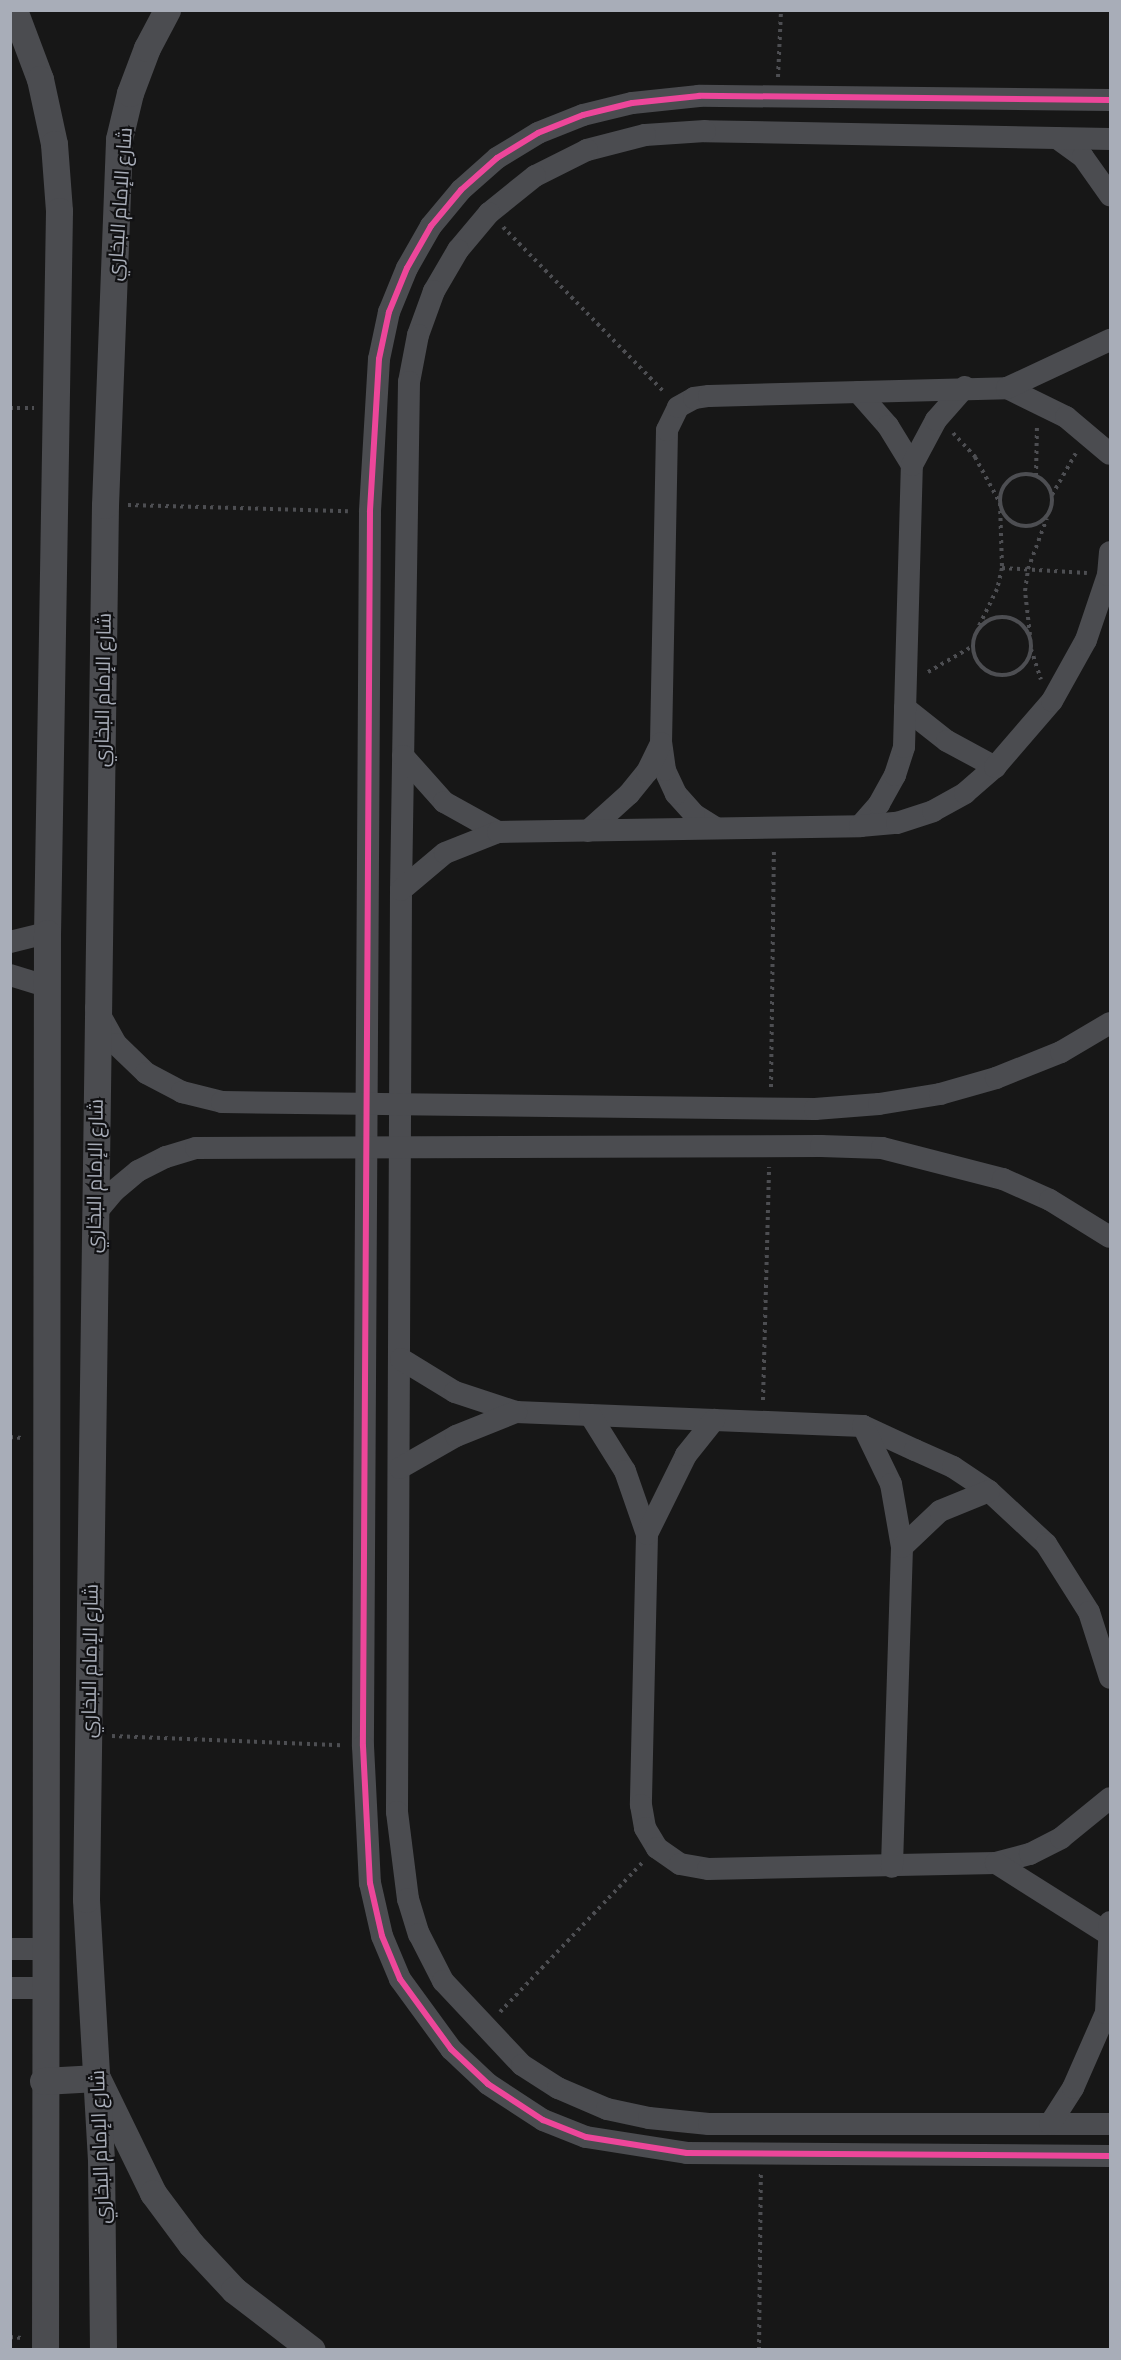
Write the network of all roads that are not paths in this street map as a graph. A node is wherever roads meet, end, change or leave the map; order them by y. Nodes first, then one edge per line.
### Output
1 (14, 10) edge
2 (167, 10) edge
3 (1110, 100) edge
4 (1057, 138) junction
5 (1110, 139) edge
6 (1110, 195) edge
7 (1110, 340) edge
8 (965, 387) junction
9 (1007, 388) junction
10 (858, 392) junction
11 (1110, 454) edge
12 (912, 465) junction
13 (1110, 552) edge
14 (905, 708) junction
15 (661, 743) junction
16 (403, 756) junction
17 (995, 767) junction
18 (860, 826) junction
19 (716, 828) junction
20 (588, 831) junction
21 (498, 832) junction
22 (401, 890) junction
23 (47, 933) junction
24 (10, 942) edge
25 (10, 975) edge
26 (47, 986) junction
27 (96, 1008) junction
28 (1110, 1023) edge
29 (366, 1104) junction
30 (402, 1104) junction
31 (367, 1146) junction
32 (402, 1146) junction
33 (94, 1215) junction
34 (1110, 1237) edge
35 (401, 1359) junction
36 (516, 1412) junction
37 (590, 1415) junction
38 (714, 1420) junction
39 (863, 1426) junction
40 (400, 1468) junction
41 (988, 1491) junction
42 (647, 1533) junction
43 (902, 1546) junction
44 (1110, 1678) edge
45 (1110, 1798) edge
46 (996, 1863) junction
47 (892, 1867) junction
48 (1110, 1922) edge
49 (1110, 1935) edge
50 (44, 1948) junction
51 (10, 1949) edge
52 (10, 1988) edge
53 (44, 1988) junction
54 (1108, 2017) edge
55 (97, 2078) junction
56 (44, 2081) junction
57 (1050, 2124) junction
58 (1110, 2124) edge
59 (1110, 2156) edge
60 (45, 2349) edge
61 (103, 2349) edge
62 (312, 2349) edge

1 - 23 street
2 - 27 street, شارع الإمام البخاري
3 - 29 street
4 - 5 street
4 - 6 street
4 - 16 street
7 - 9 street
8 - 9 street
8 - 10 street
8 - 12 street
9 - 11 street
10 - 12 street
10 - 15 street
12 - 14 street
13 - 17 street
14 - 17 street
14 - 18 street
15 - 19 street
15 - 20 street
16 - 21 street
16 - 22 street
17 - 18 street
18 - 19 street
19 - 20 street
20 - 21 street
21 - 22 street
22 - 30 street
23 - 24 street
23 - 26 street
25 - 26 street
26 - 50 street
27 - 29 street
27 - 33 street, شارع الإمام البخاري
28 - 30 street
29 - 30 street
29 - 31 street
30 - 32 street
31 - 32 street
31 - 33 street
31 - 59 street
32 - 34 street
32 - 35 street
33 - 55 street, شارع الإمام البخاري
35 - 36 street
35 - 40 street
36 - 37 street
36 - 40 street
37 - 38 street
37 - 42 street
38 - 39 street
38 - 42 street
39 - 41 street
39 - 43 street
40 - 57 street
41 - 43 street
41 - 44 street
42 - 47 street
43 - 47 street
45 - 46 street
46 - 47 street
46 - 49 street
48 - 49 street
49 - 54 street
50 - 51 street
50 - 53 street
52 - 53 street
53 - 56 street
54 - 57 street
55 - 56 street
55 - 61 street, شارع الإمام البخاري
55 - 62 street
56 - 60 street
57 - 58 street

